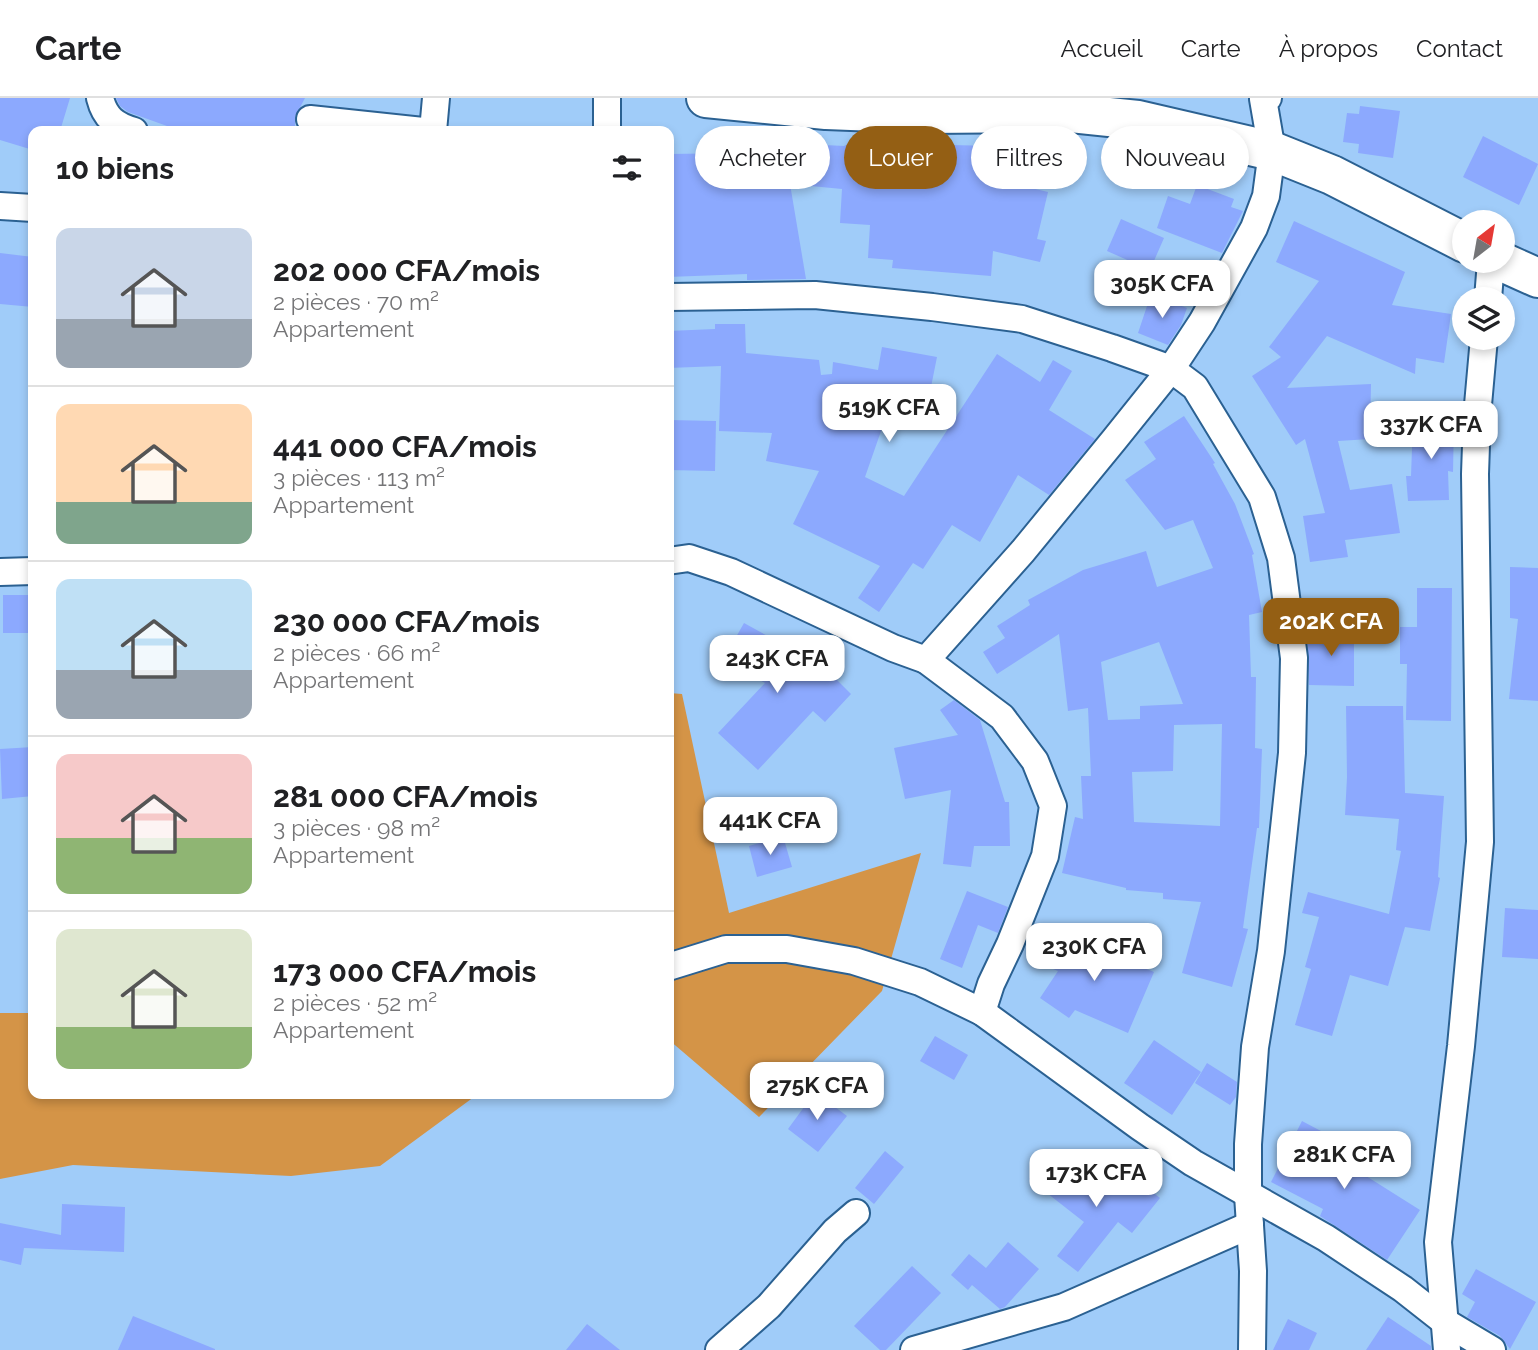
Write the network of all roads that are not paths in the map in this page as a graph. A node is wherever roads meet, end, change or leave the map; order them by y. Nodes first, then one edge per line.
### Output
1 (100, 98) edge
2 (436, 98) edge
3 (607, 98) edge
4 (706, 98) edge
5 (1265, 98) edge
6 (311, 116) edge
7 (120, 126) edge
8 (386, 126) edge
9 (433, 126) edge
10 (607, 126) edge
11 (1272, 151) junction
12 (0, 206) edge
13 (28, 208) edge
14 (1452, 236) edge
15 (1516, 268) edge
16 (1538, 278) edge
17 (674, 297) edge
18 (1483, 350) edge
19 (1171, 369) junction
20 (674, 560) edge
21 (28, 571) edge
22 (0, 572) edge
23 (926, 660) junction
24 (674, 965) edge
25 (982, 1012) junction
26 (1248, 1195) junction
27 (856, 1213) dead end
28 (1250, 1225) junction
29 (1445, 1322) junction
30 (719, 1350) edge
31 (914, 1350) edge
32 (1252, 1350) edge
33 (1447, 1350) edge
34 (1492, 1350) edge

1 - 7 street
2 - 9 street
3 - 10 street
4 - 11 main road
5 - 11 street
6 - 8 street
11 - 14 main road
11 - 19 street
12 - 13 street
15 - 16 main road
17 - 19 street
18 - 29 street
19 - 23 street
19 - 26 street
20 - 23 street
21 - 22 street
23 - 25 street
24 - 25 street
25 - 26 street
26 - 28 street
26 - 29 street
27 - 30 street
28 - 31 street
28 - 32 street
29 - 33 street
29 - 34 street

